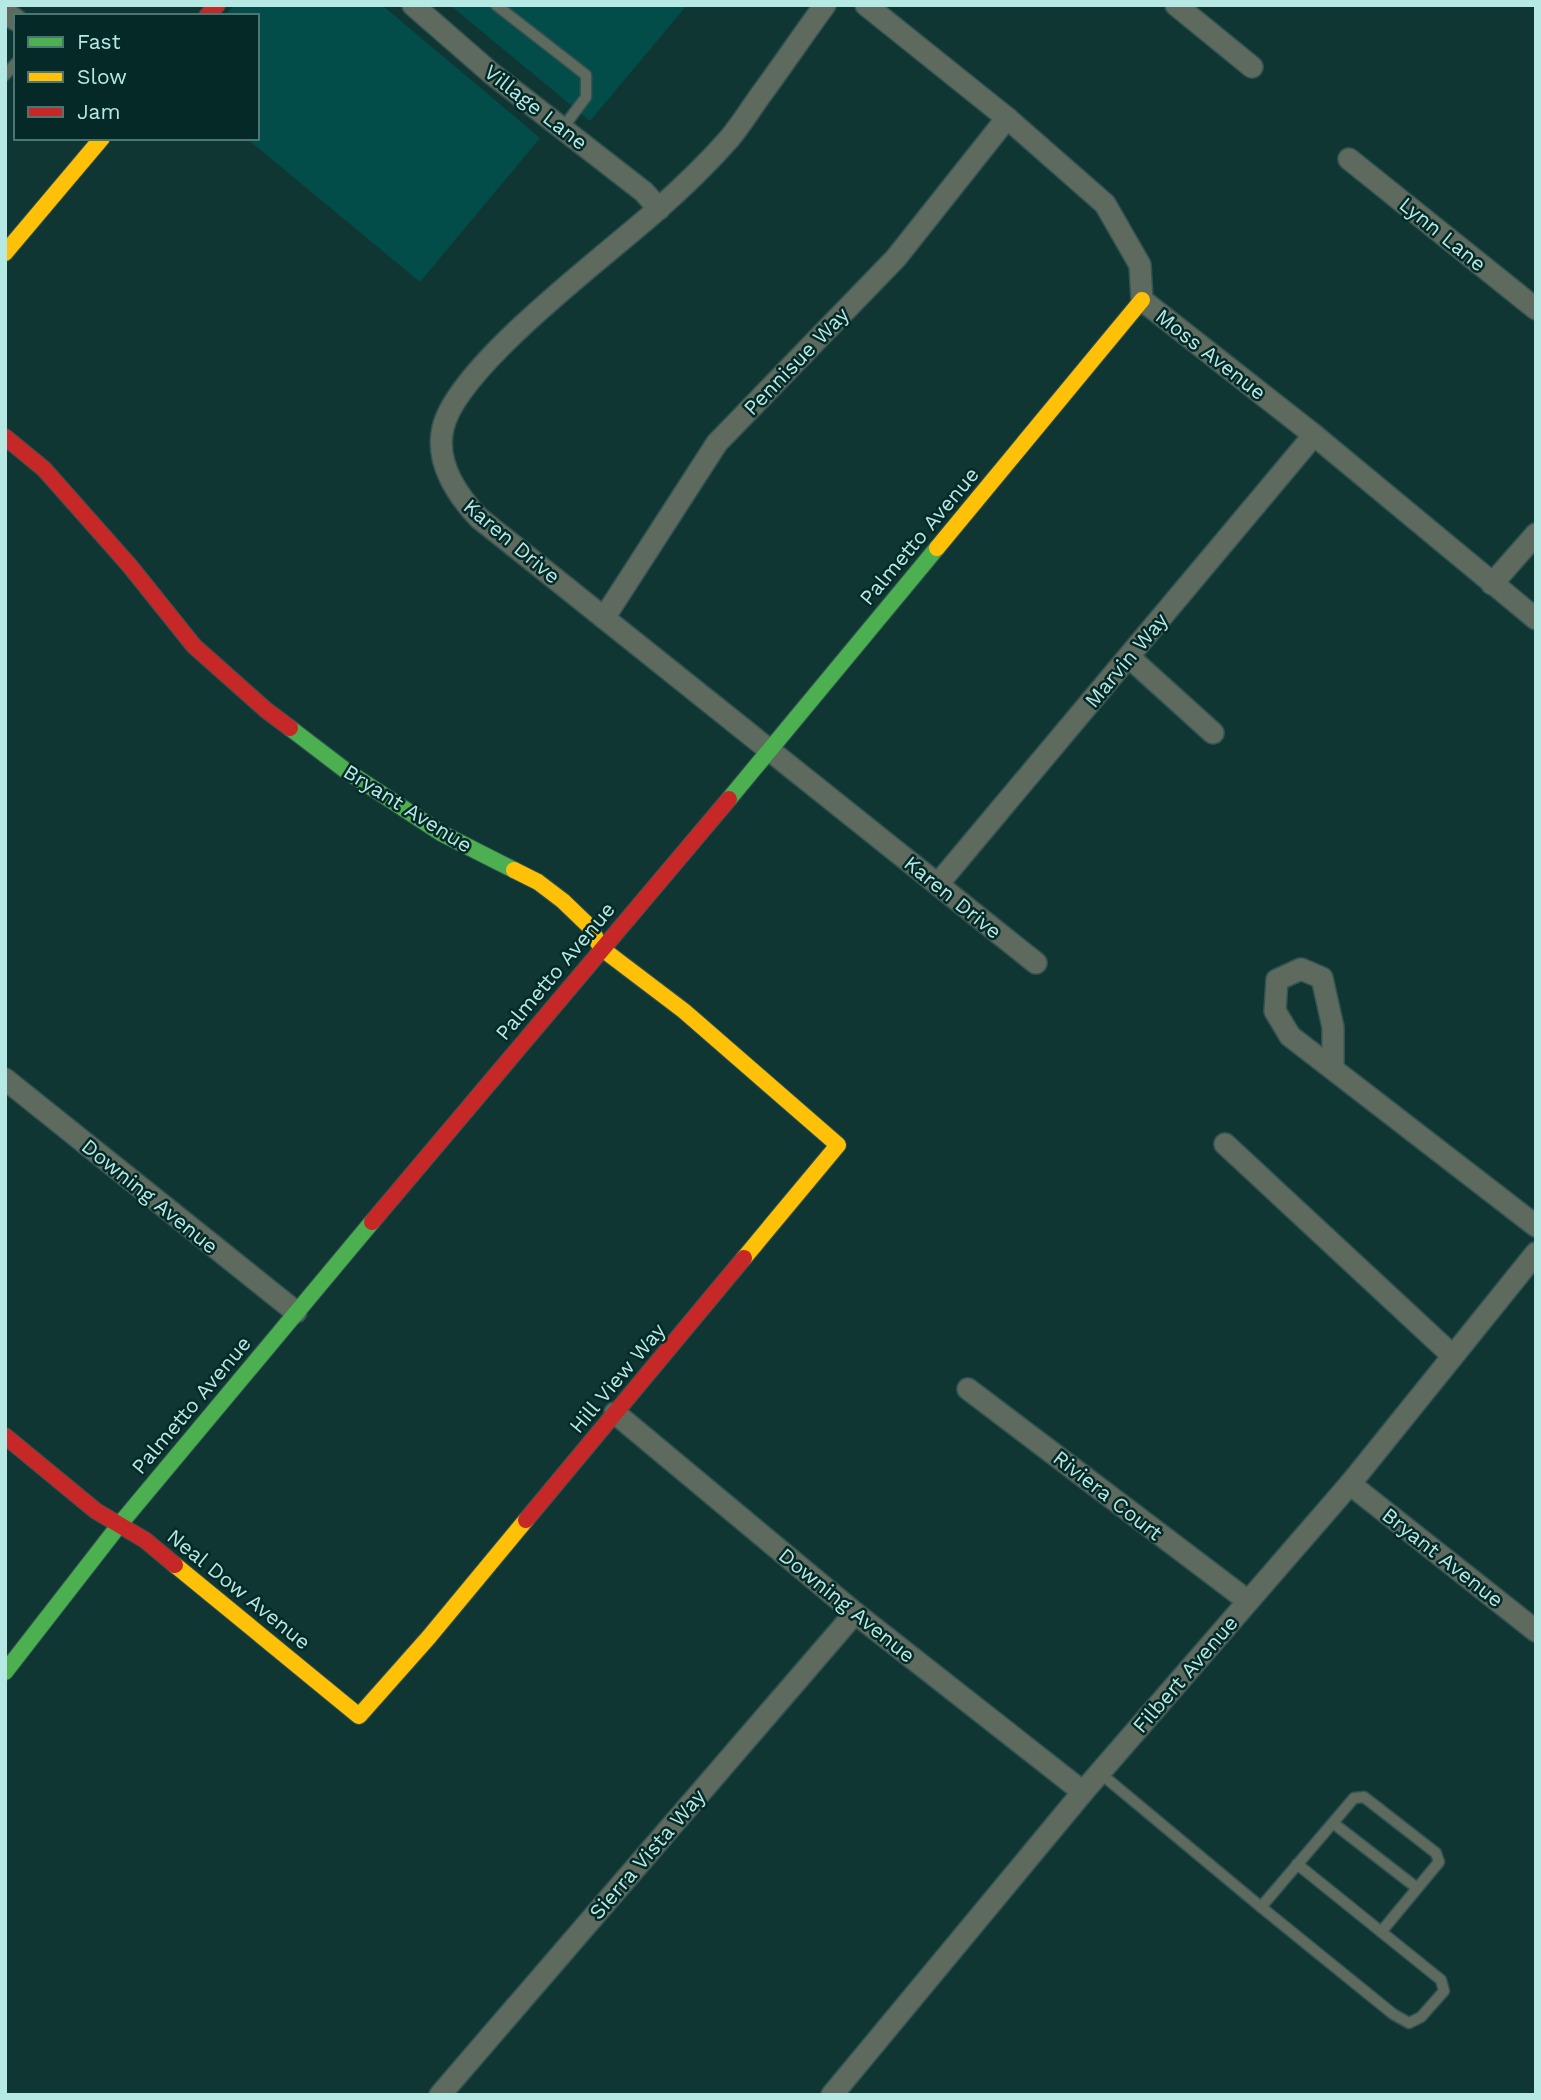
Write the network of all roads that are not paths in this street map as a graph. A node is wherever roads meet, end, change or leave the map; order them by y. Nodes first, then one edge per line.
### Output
1 (496, 5) edge
2 (825, 5) edge
3 (866, 5) edge
4 (1176, 5) edge
5 (414, 6) edge
6 (1252, 68) dead end
7 (1007, 118) junction
8 (562, 129) junction
9 (100, 140) edge
10 (1349, 159) dead end
11 (659, 209) junction
12 (5, 253) edge
13 (1142, 300) junction
14 (1536, 309) edge
15 (1314, 435) junction
16 (5, 438) edge
17 (1536, 534) edge
18 (1492, 584) junction
19 (604, 618) junction
20 (1536, 619) edge
21 (1129, 657) junction
22 (1213, 733) dead end
23 (771, 750) junction
24 (938, 884) junction
25 (601, 948) junction
26 (1036, 963) dead end
27 (1333, 1068) dead end
28 (5, 1079) edge
29 (1225, 1144) dead end
30 (838, 1145) joint
31 (1536, 1226) edge
32 (1536, 1253) edge
33 (296, 1312) junction
34 (1453, 1356) junction
35 (968, 1389) dead end
36 (615, 1413) junction
37 (5, 1436) edge
38 (1350, 1484) junction
39 (120, 1524) junction
40 (1248, 1601) junction
41 (855, 1614) junction
42 (1536, 1631) edge
43 (429, 1637) joint
44 (5, 1672) edge
45 (1100, 1773) junction
46 (1083, 1792) junction
47 (1333, 1823) junction
48 (1297, 1864) junction
49 (1417, 1888) junction
50 (1261, 1907) junction
51 (1381, 1932) junction
52 (440, 2095) edge
53 (832, 2095) edge

1 - 8 lane
2 - 11 street, Karen Drive
3 - 7 street, Moss Avenue
4 - 6 street
5 - 8 street, Village Lane
7 - 13 street, Moss Avenue
7 - 19 street, Pennisue Way
8 - 11 street, Village Lane
9 - 12 street
10 - 14 street, Lynn Lane
11 - 19 street, Karen Drive
13 - 15 street, Moss Avenue
13 - 23 street, Palmetto Avenue
15 - 18 street, Moss Avenue
15 - 21 street, Marvin Way
16 - 25 street, Bryant Avenue
17 - 18 street
18 - 20 street, Moss Avenue
19 - 23 street, Karen Drive
21 - 22 street
21 - 24 street, Marvin Way
23 - 24 street, Karen Drive
23 - 25 street, Palmetto Avenue
24 - 26 street, Karen Drive
25 - 30 street, Bryant Avenue
25 - 33 street, Palmetto Avenue
27 - 31 street
28 - 33 street, Downing Avenue
29 - 34 street
30 - 36 street, Hill View Way
32 - 34 street, Filbert Avenue
33 - 39 street, Palmetto Avenue
34 - 38 street, Filbert Avenue
35 - 40 street, Riviera Court
36 - 41 street, Downing Avenue
36 - 43 street, Hill View Way
37 - 39 street, Neal Dow Avenue
38 - 40 street, Filbert Avenue
38 - 42 street, Bryant Avenue
39 - 43 street, Neal Dow Avenue
39 - 44 street, Palmetto Avenue
40 - 45 street, Filbert Avenue
41 - 46 street, Downing Avenue
41 - 52 street, Sierra Vista Way
45 - 46 street, Filbert Avenue
45 - 50 lane
46 - 53 street, Filbert Avenue
47 - 48 lane
47 - 49 lane
47 - 49 lane
48 - 50 lane
48 - 51 lane
49 - 51 lane
50 - 51 lane

